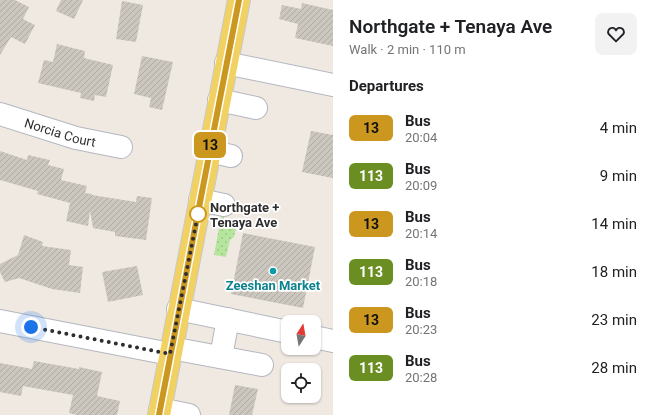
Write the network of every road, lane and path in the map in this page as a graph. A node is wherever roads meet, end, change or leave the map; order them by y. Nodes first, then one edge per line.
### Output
1 (239, 0) edge
2 (226, 63) junction
3 (333, 85) edge
4 (219, 100) junction
5 (256, 108) dead end
6 (0, 114) edge
7 (121, 147) dead end
8 (209, 151) junction
9 (231, 156) dead end
10 (200, 200) junction
11 (224, 205) dead end
12 (178, 309) junction
13 (0, 320) edge
14 (228, 320) junction
15 (281, 331) edge
16 (170, 351) junction
17 (221, 356) junction
18 (262, 365) dead end
19 (159, 412) edge
20 (189, 415) edge

1 - 2 main road
2 - 3 street
2 - 4 main road
4 - 5 street
4 - 8 main road
6 - 7 street, Norcia Court
8 - 9 street
8 - 10 main road
10 - 11 street
10 - 12 main road
12 - 14 street
12 - 16 main road
13 - 16 street
14 - 15 street
14 - 17 street
16 - 17 street
16 - 19 main road
17 - 18 street
19 - 20 street

